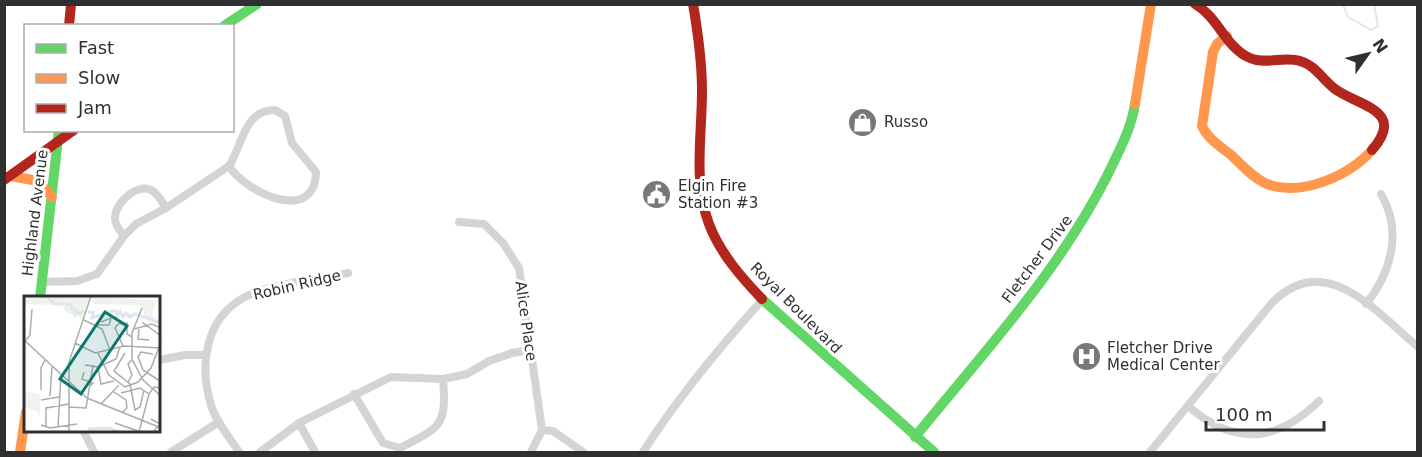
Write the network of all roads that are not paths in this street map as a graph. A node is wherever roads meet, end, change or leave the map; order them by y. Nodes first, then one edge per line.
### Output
1 (71, 4) edge
2 (257, 4) edge
3 (693, 4) edge
4 (1151, 4) edge
5 (1195, 4) edge
6 (69, 24) edge
7 (227, 24) edge
8 (1227, 36) junction
9 (58, 136) edge
10 (229, 166) junction
11 (8, 178) edge
12 (1381, 194) dead end
13 (52, 197) junction
14 (166, 208) junction
15 (459, 222) dead end
16 (124, 236) junction
17 (348, 273) dead end
18 (42, 282) junction
19 (40, 296) edge
20 (763, 299) junction
21 (1366, 304) junction
22 (1418, 347) edge
23 (530, 350) junction
24 (205, 355) junction
25 (160, 360) edge
26 (443, 379) junction
27 (354, 394) junction
28 (1319, 401) dead end
29 (1188, 406) junction
30 (219, 422) junction
31 (299, 423) junction
32 (24, 426) edge
33 (542, 430) junction
34 (84, 433) edge
35 (915, 437) junction
36 (20, 453) edge
37 (94, 453) edge
38 (171, 453) edge
39 (239, 453) edge
40 (260, 453) edge
41 (315, 453) edge
42 (531, 453) edge
43 (583, 453) edge
44 (642, 453) edge
45 (934, 453) edge
46 (1150, 453) edge

1 - 6 street
2 - 7 street
3 - 20 street, Royal Boulevard
4 - 35 street, Fletcher Drive
5 - 8 street
8 - 8 street
9 - 11 street
9 - 13 street, Highland Avenue
10 - 10 street
10 - 14 street
11 - 13 street
12 - 21 street
13 - 18 street, Highland Avenue
14 - 16 street
14 - 16 street
15 - 23 street, Alice Place
16 - 18 street
17 - 24 street, Robin Ridge
18 - 19 street, Highland Avenue
20 - 35 street, Royal Boulevard
20 - 44 street
21 - 22 street
21 - 29 street
23 - 26 street
23 - 33 street, Alice Place
24 - 25 street
24 - 30 street, Robin Ridge
26 - 27 street
26 - 27 street
27 - 31 street
28 - 29 street
29 - 46 street
30 - 38 street
30 - 39 street, Robin Ridge
31 - 40 street
31 - 41 street
32 - 36 street
33 - 42 street
33 - 43 street
34 - 37 street
35 - 45 street, Royal Boulevard

